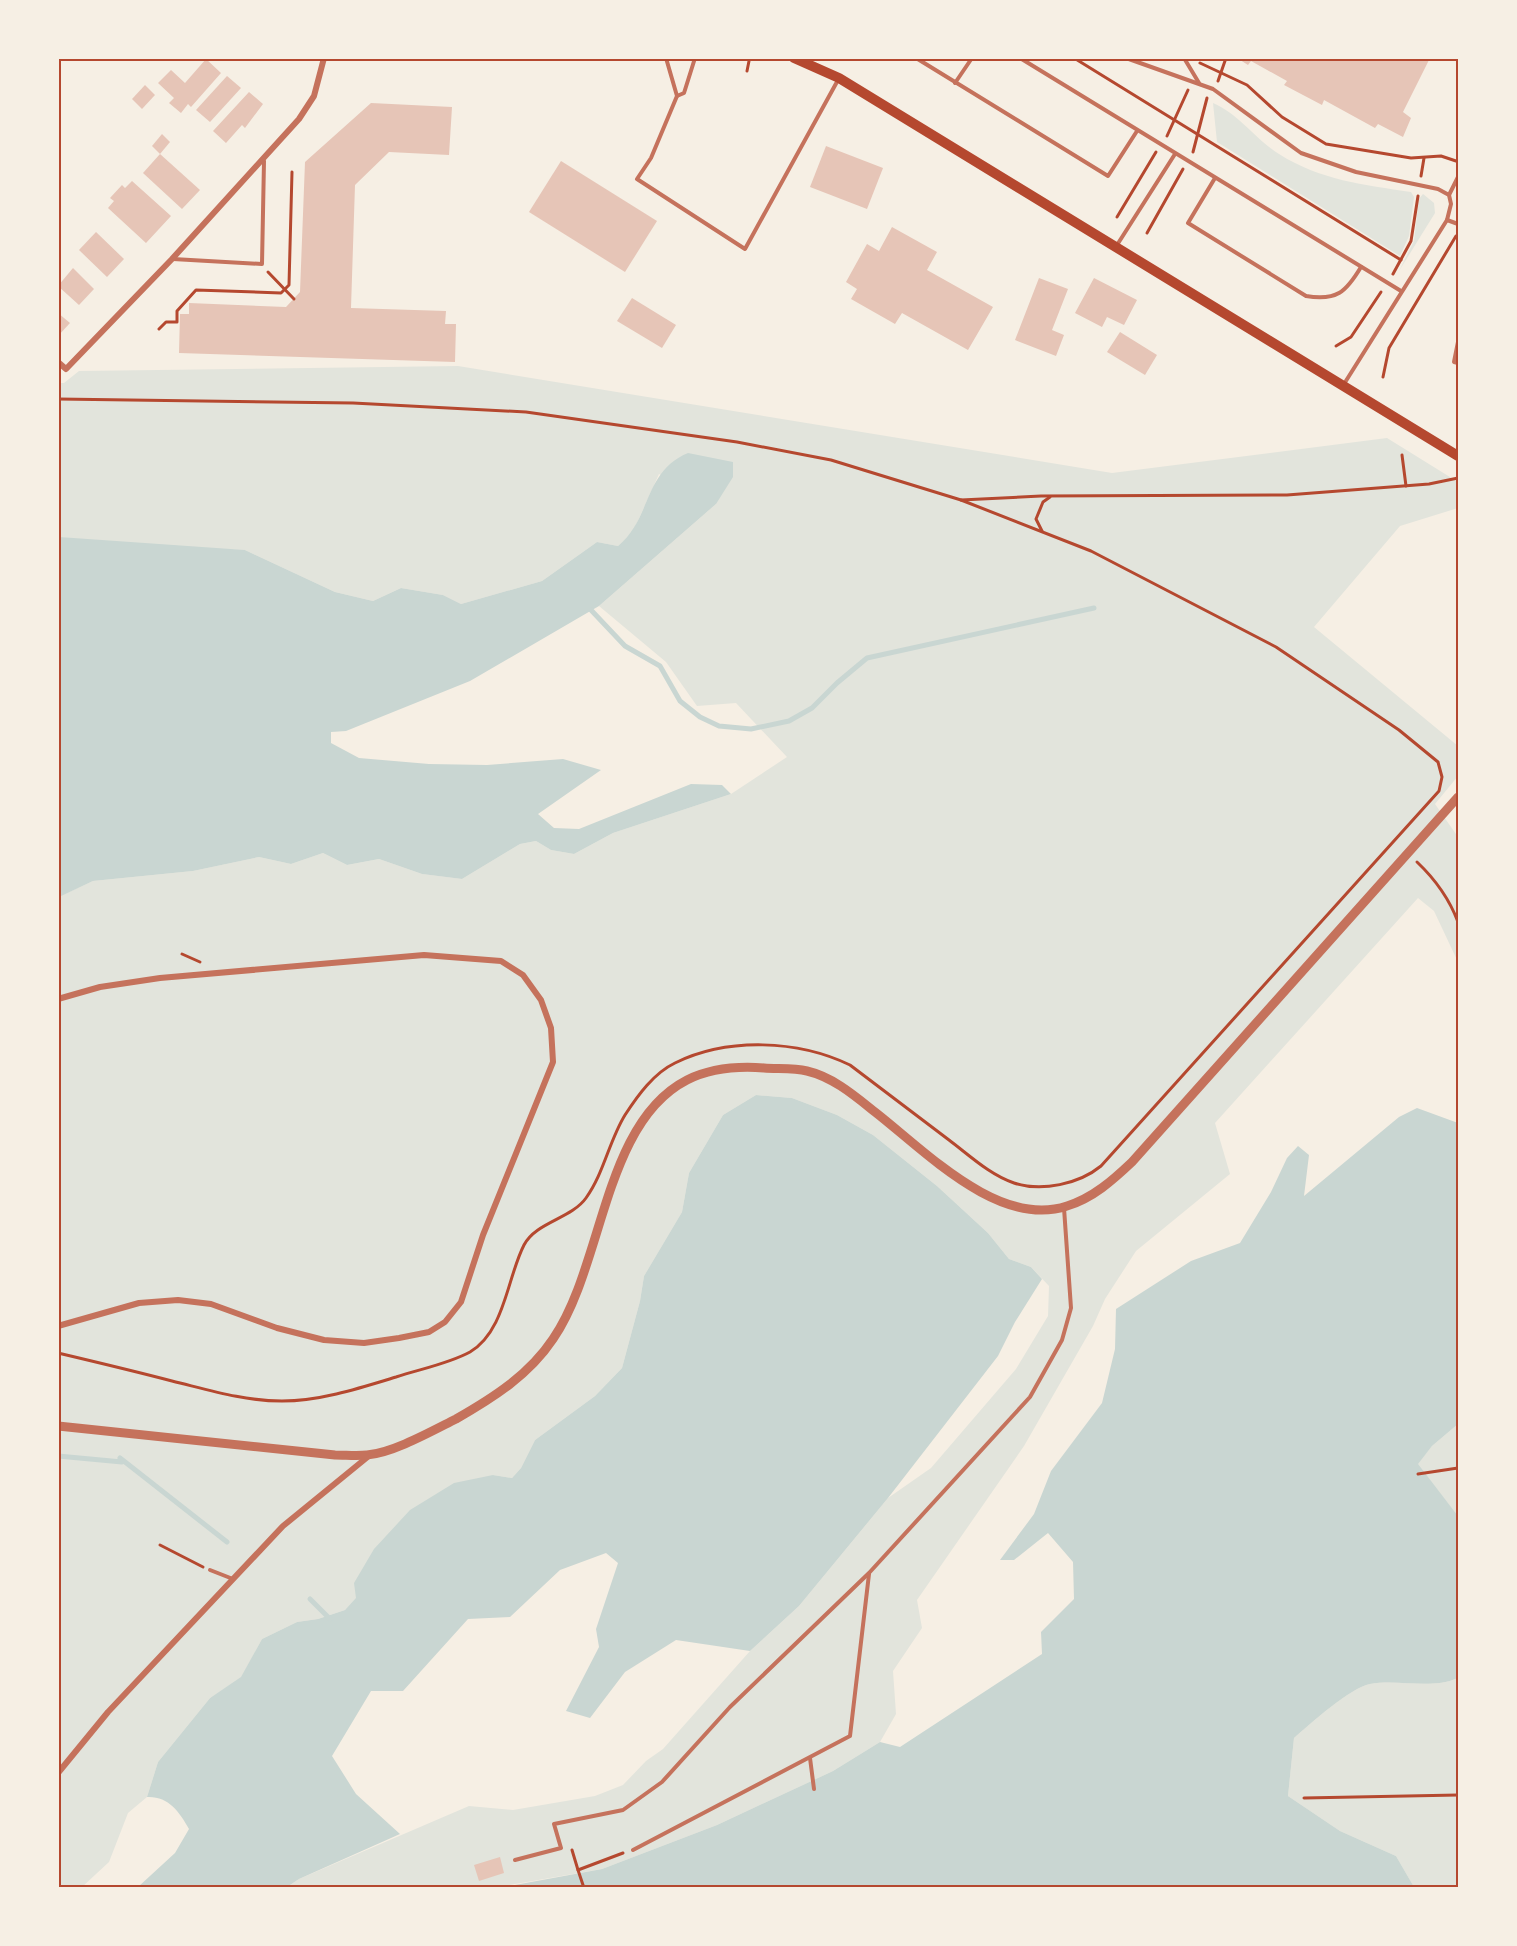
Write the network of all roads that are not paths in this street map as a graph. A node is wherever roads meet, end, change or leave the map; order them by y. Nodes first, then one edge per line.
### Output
1 (324, 58) edge
2 (666, 58) edge
3 (695, 58) edge
4 (794, 58) edge
5 (916, 58) edge
6 (972, 58) edge
7 (1020, 58) edge
8 (1126, 58) edge
9 (1184, 58) edge
10 (839, 78) junction
11 (955, 83) junction
12 (1199, 84) junction
13 (677, 96) junction
14 (1137, 131) junction
15 (1175, 154) junction
16 (264, 161) junction
17 (1458, 177) edge
18 (1215, 178) junction
19 (1449, 195) junction
20 (1447, 220) junction
21 (1458, 224) edge
22 (1117, 245) junction
23 (172, 259) junction
24 (1362, 267) junction
25 (1401, 291) junction
26 (1458, 342) edge
27 (58, 362) edge
28 (1458, 363) edge
29 (1343, 385) junction
30 (1458, 456) edge
31 (1458, 797) edge
32 (58, 999) edge
33 (1064, 1208) junction
34 (58, 1326) edge
35 (58, 1426) edge
36 (370, 1455) junction
37 (210, 1570) road end
38 (869, 1573) junction
39 (232, 1579) junction
40 (810, 1758) junction
41 (58, 1773) edge
42 (814, 1789) dead end
43 (633, 1850) road end
44 (515, 1860) dead end

1 - 16 street
2 - 13 lane
3 - 13 lane
4 - 10 main road
5 - 11 lane
6 - 11 lane
7 - 14 lane
8 - 12 lane
9 - 12 lane
10 - 13 lane
10 - 22 main road
11 - 14 lane
12 - 19 lane
14 - 15 lane
15 - 18 lane
15 - 22 lane
16 - 23 street
16 - 23 lane
17 - 19 lane
18 - 24 lane
18 - 24 lane
19 - 20 lane
20 - 21 lane
20 - 25 lane
22 - 29 main road
23 - 27 street
24 - 25 lane
25 - 29 lane
26 - 28 lane
29 - 30 main road
31 - 33 street
32 - 34 street
33 - 36 street
33 - 38 lane
35 - 36 street
36 - 39 street
37 - 39 lane
38 - 40 lane
38 - 44 lane
39 - 41 street
40 - 42 lane
40 - 43 lane

